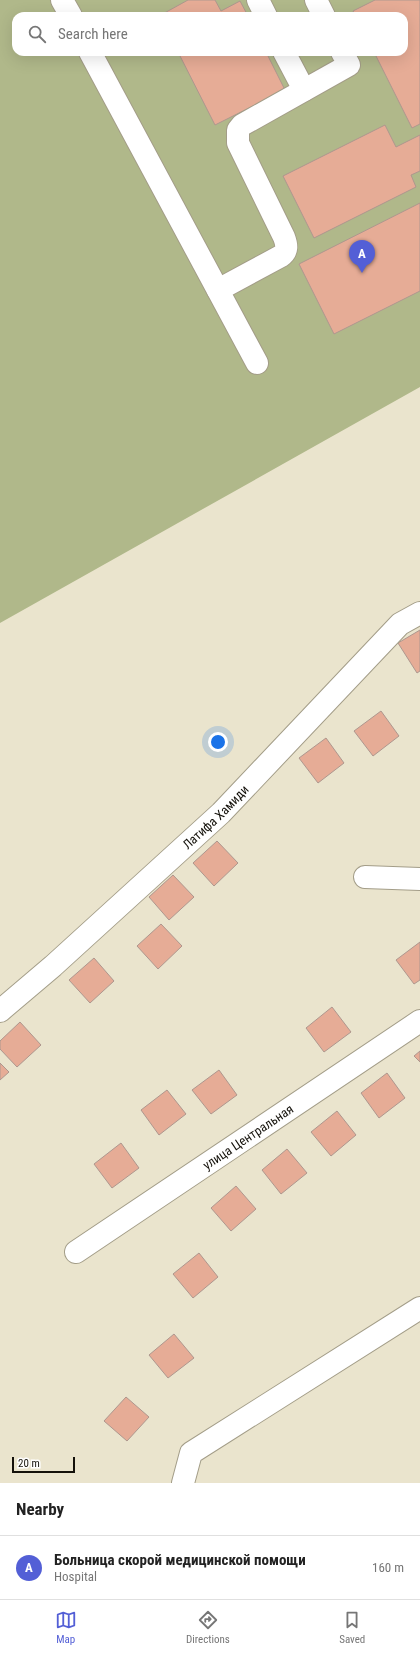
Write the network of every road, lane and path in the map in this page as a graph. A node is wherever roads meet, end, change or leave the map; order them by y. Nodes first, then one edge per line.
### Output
1 (62, 0) edge
2 (258, 0) edge
3 (316, 0) edge
4 (69, 12) edge
5 (264, 12) edge
6 (322, 12) edge
7 (92, 56) edge
8 (286, 56) edge
9 (344, 56) edge
10 (304, 90) junction
11 (218, 290) junction
12 (257, 363) dead end
13 (420, 613) edge
14 (366, 877) dead end
15 (420, 879) edge
16 (0, 1011) edge
17 (420, 1021) edge
18 (76, 1252) dead end
19 (420, 1308) edge
20 (183, 1483) edge

1 - 4 street
2 - 5 street
3 - 6 street
7 - 11 street
8 - 10 street
9 - 10 street
10 - 11 street
11 - 12 street
13 - 16 street, Латифа Хамиди
14 - 15 street
17 - 18 street, улица Центральная
19 - 20 street

